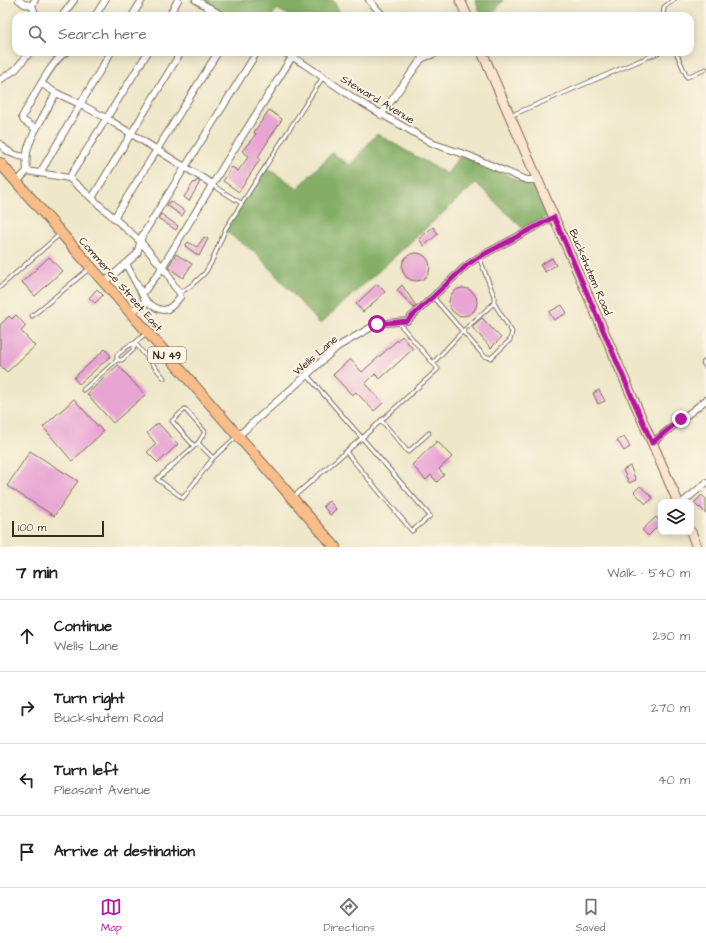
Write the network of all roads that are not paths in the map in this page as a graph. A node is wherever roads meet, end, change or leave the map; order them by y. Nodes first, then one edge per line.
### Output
1 (19, 0) edge
2 (74, 0) edge
3 (105, 0) edge
4 (142, 0) edge
5 (178, 0) edge
6 (196, 0) edge
7 (369, 0) edge
8 (460, 0) edge
9 (674, 0) edge
10 (33, 3) edge
11 (210, 8) junction
12 (65, 12) edge
13 (98, 12) edge
14 (134, 12) edge
15 (171, 12) edge
16 (207, 12) edge
17 (216, 12) edge
18 (380, 12) edge
19 (465, 12) edge
20 (663, 12) edge
21 (27, 56) edge
22 (62, 56) edge
23 (109, 56) edge
24 (145, 56) edge
25 (179, 56) edge
26 (216, 56) edge
27 (254, 56) edge
28 (428, 56) edge
29 (484, 56) edge
30 (651, 56) edge
31 (678, 56) edge
32 (292, 57) joint
33 (423, 58) joint
34 (706, 69) edge
35 (323, 77) junction
36 (0, 80) edge
37 (42, 84) junction
38 (56, 93) junction
39 (80, 104) junction
40 (381, 115) junction
41 (510, 116) junction
42 (106, 118) junction
43 (36, 129) junction
44 (130, 134) junction
45 (0, 144) edge
46 (157, 150) junction
47 (25, 157) junction
48 (0, 163) edge
49 (185, 167) junction
50 (27, 171) junction
51 (40, 173) junction
52 (69, 178) junction
53 (538, 180) junction
54 (16, 182) junction
55 (212, 184) junction
56 (92, 198) junction
57 (241, 203) junction
58 (554, 217) junction
59 (114, 218) junction
60 (62, 233) junction
61 (140, 241) junction
62 (479, 257) junction
63 (126, 264) junction
64 (91, 267) junction
65 (161, 267) junction
66 (104, 282) junction
67 (0, 287) edge
68 (180, 292) junction
69 (142, 294) junction
70 (433, 297) junction
71 (146, 301) junction
72 (494, 303) junction
73 (131, 312) junction
74 (32, 316) dead end
75 (397, 322) junction
76 (463, 331) junction
77 (147, 332) junction
78 (135, 343) junction
79 (117, 360) junction
80 (433, 363) junction
81 (307, 374) junction
82 (164, 378) dead end
83 (83, 390) dead end
84 (706, 400) edge
85 (381, 420) junction
86 (429, 433) dead end
87 (238, 436) junction
88 (362, 438) junction
89 (198, 443) junction
90 (652, 443) junction
91 (194, 446) junction
92 (346, 452) junction
93 (213, 458) junction
94 (706, 483) edge
95 (292, 498) junction
96 (677, 499) edge
97 (687, 499) edge
98 (692, 535) edge
99 (335, 547) edge
100 (697, 547) edge

1 - 10 street
2 - 12 street
3 - 13 street
4 - 14 street
5 - 15 street
6 - 11 street
7 - 18 street
8 - 19 main road
9 - 20 lane
11 - 16 street
11 - 17 street
21 - 36 street
22 - 37 street
23 - 39 street
24 - 42 street
25 - 44 street
26 - 46 street
27 - 49 street
28 - 33 street
29 - 41 main road, Buckshutem Road
30 - 41 lane
31 - 34 lane
32 - 35 street, Steward Avenue
32 - 55 street
33 - 40 street
35 - 40 street, Steward Avenue
35 - 57 lane
37 - 38 street
37 - 43 street
38 - 39 street
38 - 43 street
39 - 42 street
39 - 51 street
40 - 53 street, Steward Avenue
41 - 53 main road, Buckshutem Road
42 - 44 street
42 - 52 street
43 - 47 street
44 - 46 street
44 - 56 street
45 - 47 street
46 - 49 street
46 - 59 street
47 - 50 street
48 - 54 highway, Commerce Street East / NJ 49
49 - 55 street
49 - 61 street
50 - 51 street
50 - 54 street
51 - 52 street
52 - 56 street
53 - 58 main road, Buckshutem Road
54 - 60 highway, Commerce Street East / NJ 49
55 - 57 lane
55 - 65 street
56 - 59 street
57 - 68 lane
58 - 62 street, Wells Lane
58 - 90 main road, Buckshutem Road
59 - 61 street
60 - 64 highway, Commerce Street East / NJ 49
60 - 67 lane
61 - 63 street
61 - 65 street
62 - 70 street, Wells Lane
62 - 72 lane
63 - 66 street
63 - 69 street
64 - 66 highway, Commerce Street East / NJ 49
64 - 74 lane
65 - 68 street
65 - 69 street
66 - 73 highway, Commerce Street East / NJ 49
68 - 71 street
69 - 71 street
70 - 75 street, Wells Lane
70 - 76 lane
71 - 73 street
72 - 76 lane
72 - 76 lane
73 - 77 highway, Commerce Street East / NJ 49
75 - 80 lane
75 - 81 street, Wells Lane
76 - 80 lane
77 - 78 lane
77 - 87 highway, Commerce Street East / NJ 49
78 - 79 lane
78 - 79 lane
78 - 82 lane
79 - 83 lane
80 - 85 lane
81 - 87 street, Wells Lane
81 - 88 lane
84 - 90 street
85 - 86 lane
85 - 88 lane
87 - 93 lane
87 - 95 highway, Commerce Street East / NJ 49
88 - 92 lane
88 - 92 lane
89 - 91 lane
89 - 91 lane
89 - 93 lane
90 - 96 main road, Buckshutem Road
91 - 93 lane
92 - 95 lane
94 - 97 street
95 - 99 highway, Commerce Street East / NJ 49
98 - 100 main road

